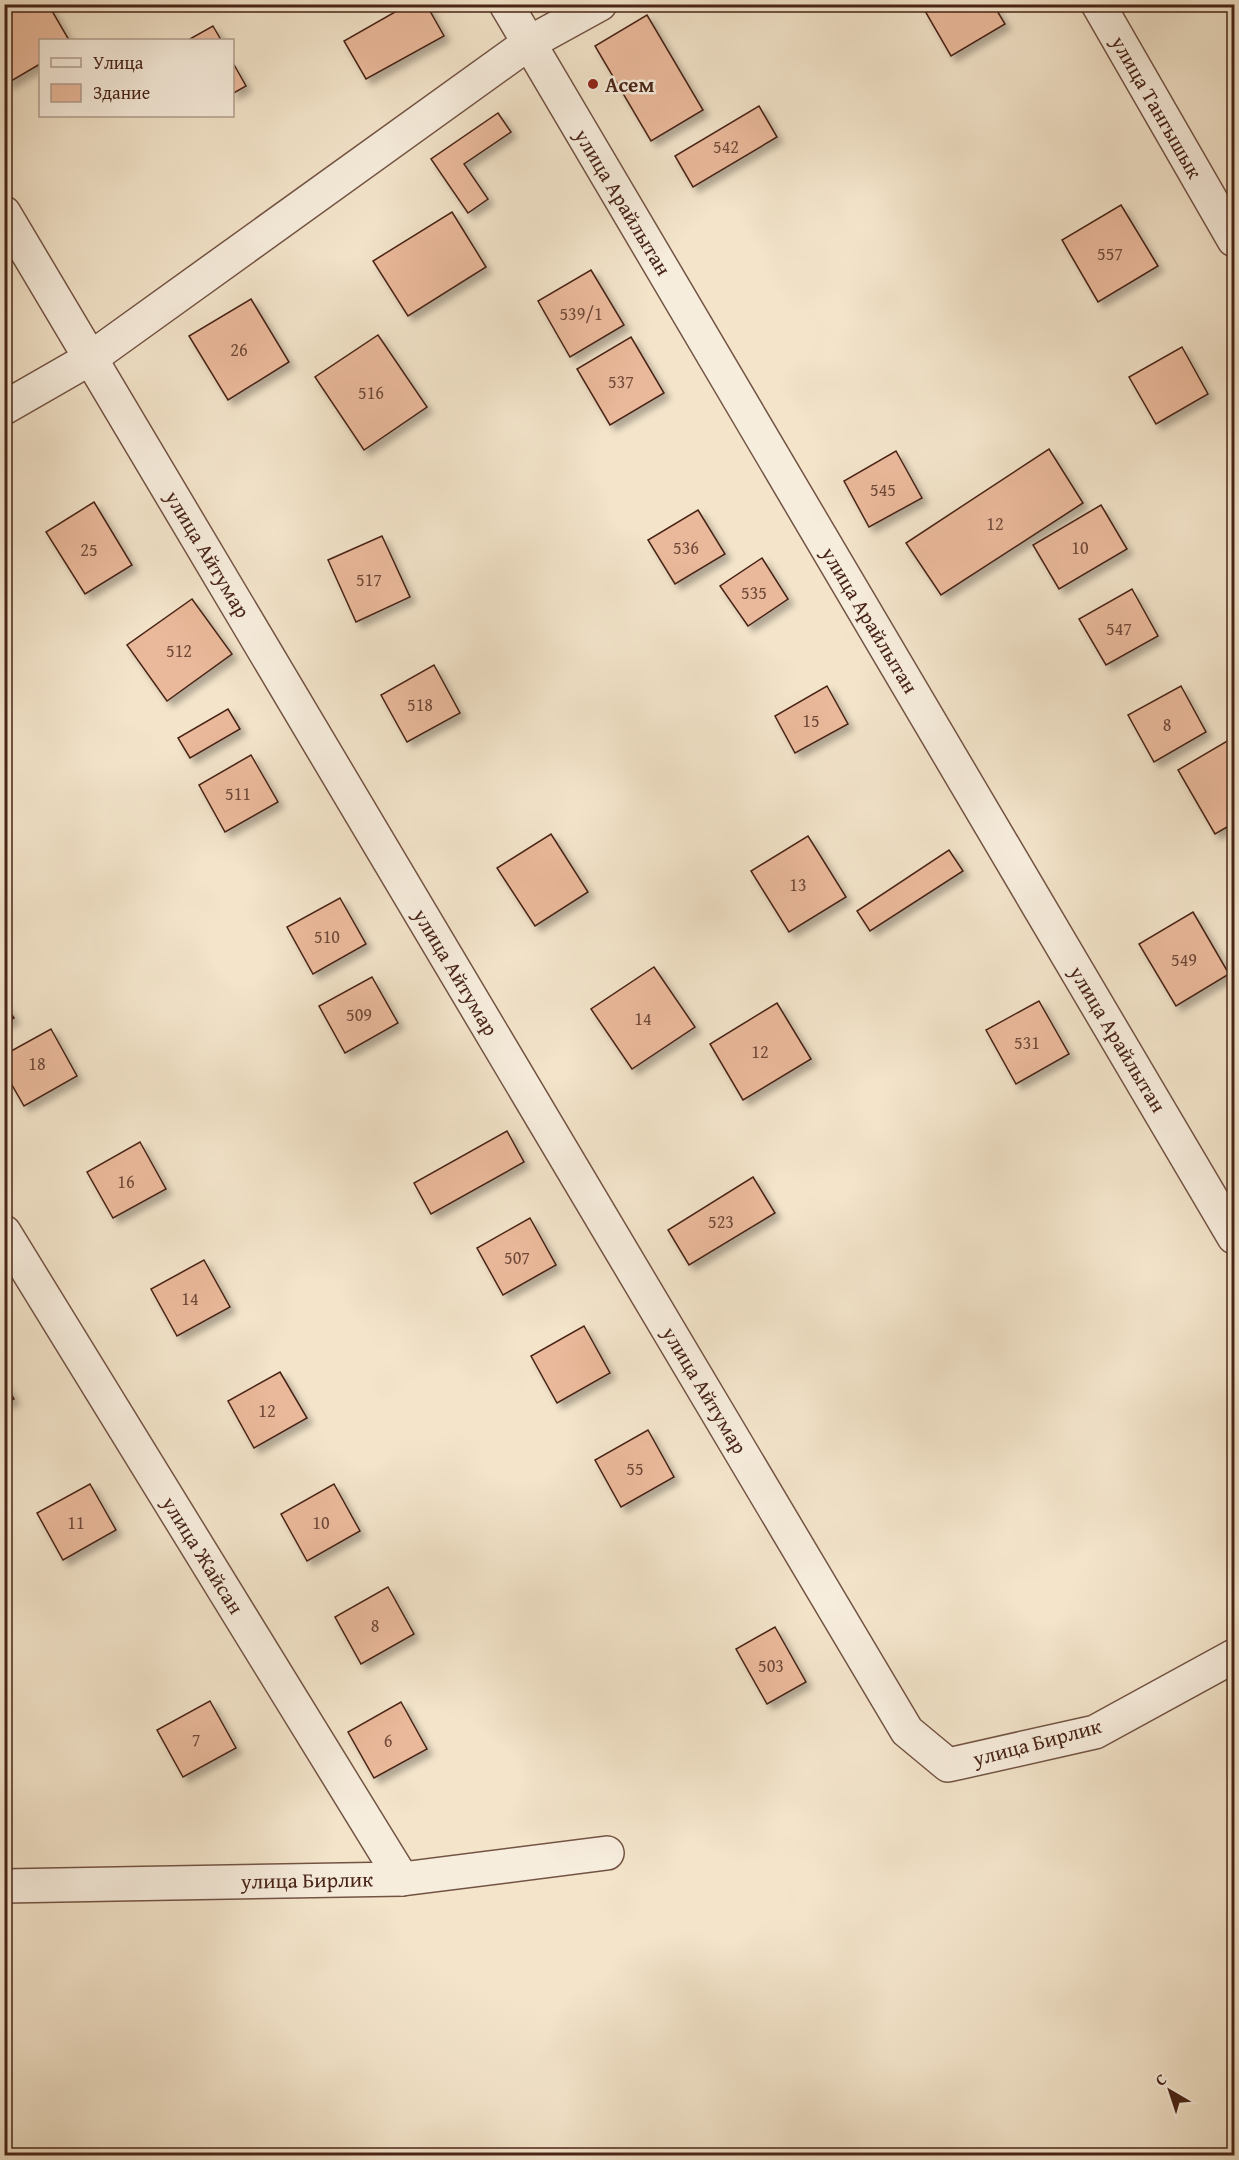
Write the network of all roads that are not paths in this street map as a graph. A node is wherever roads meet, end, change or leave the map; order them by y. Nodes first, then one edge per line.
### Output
1 (506, 4) edge
2 (600, 4) edge
3 (1098, 4) edge
4 (529, 43) junction
5 (4, 213) edge
6 (1234, 240) edge
7 (91, 358) junction
8 (4, 408) edge
9 (4, 1232) edge
10 (1234, 1237) edge
11 (1234, 1656) edge
12 (907, 1731) joint
13 (607, 1853) dead end
14 (402, 1879) junction
15 (4, 1886) edge

1 - 4 street, улица Арайлытан
2 - 4 street
3 - 6 street, улица Тангышык
4 - 7 street
4 - 10 street, улица Арайлытан
5 - 7 street, улица Айтумар
7 - 8 street
7 - 12 street, улица Айтумар
9 - 14 street, улица Жайсан
11 - 12 street, улица Бирлик
13 - 14 street, улица Бирлик
14 - 15 street, улица Бирлик

